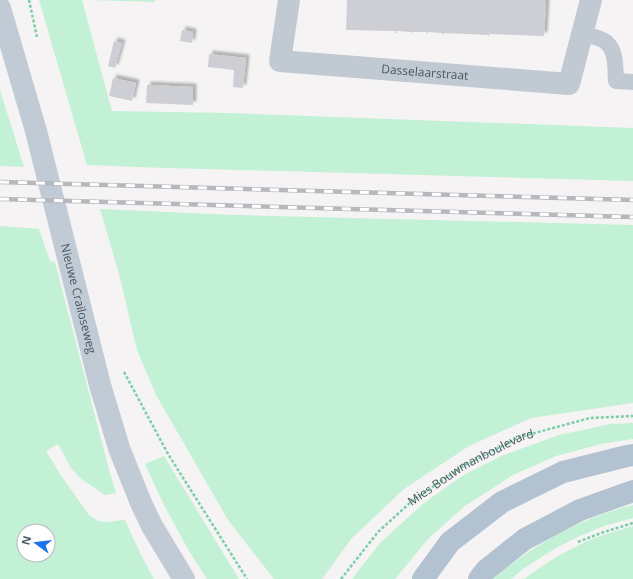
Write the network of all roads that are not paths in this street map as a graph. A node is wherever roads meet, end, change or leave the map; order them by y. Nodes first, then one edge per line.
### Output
1 (289, 0) edge
2 (591, 0) edge
3 (0, 8) edge
4 (582, 34) junction
5 (633, 82) edge
6 (633, 455) edge
7 (633, 491) edge
8 (184, 579) edge
9 (424, 579) edge
10 (479, 579) edge

1 - 4 street, Dasselaarstraat
2 - 4 street
3 - 8 street, Nieuwe Crailoseweg
4 - 5 lane
6 - 9 main road
7 - 10 main road

